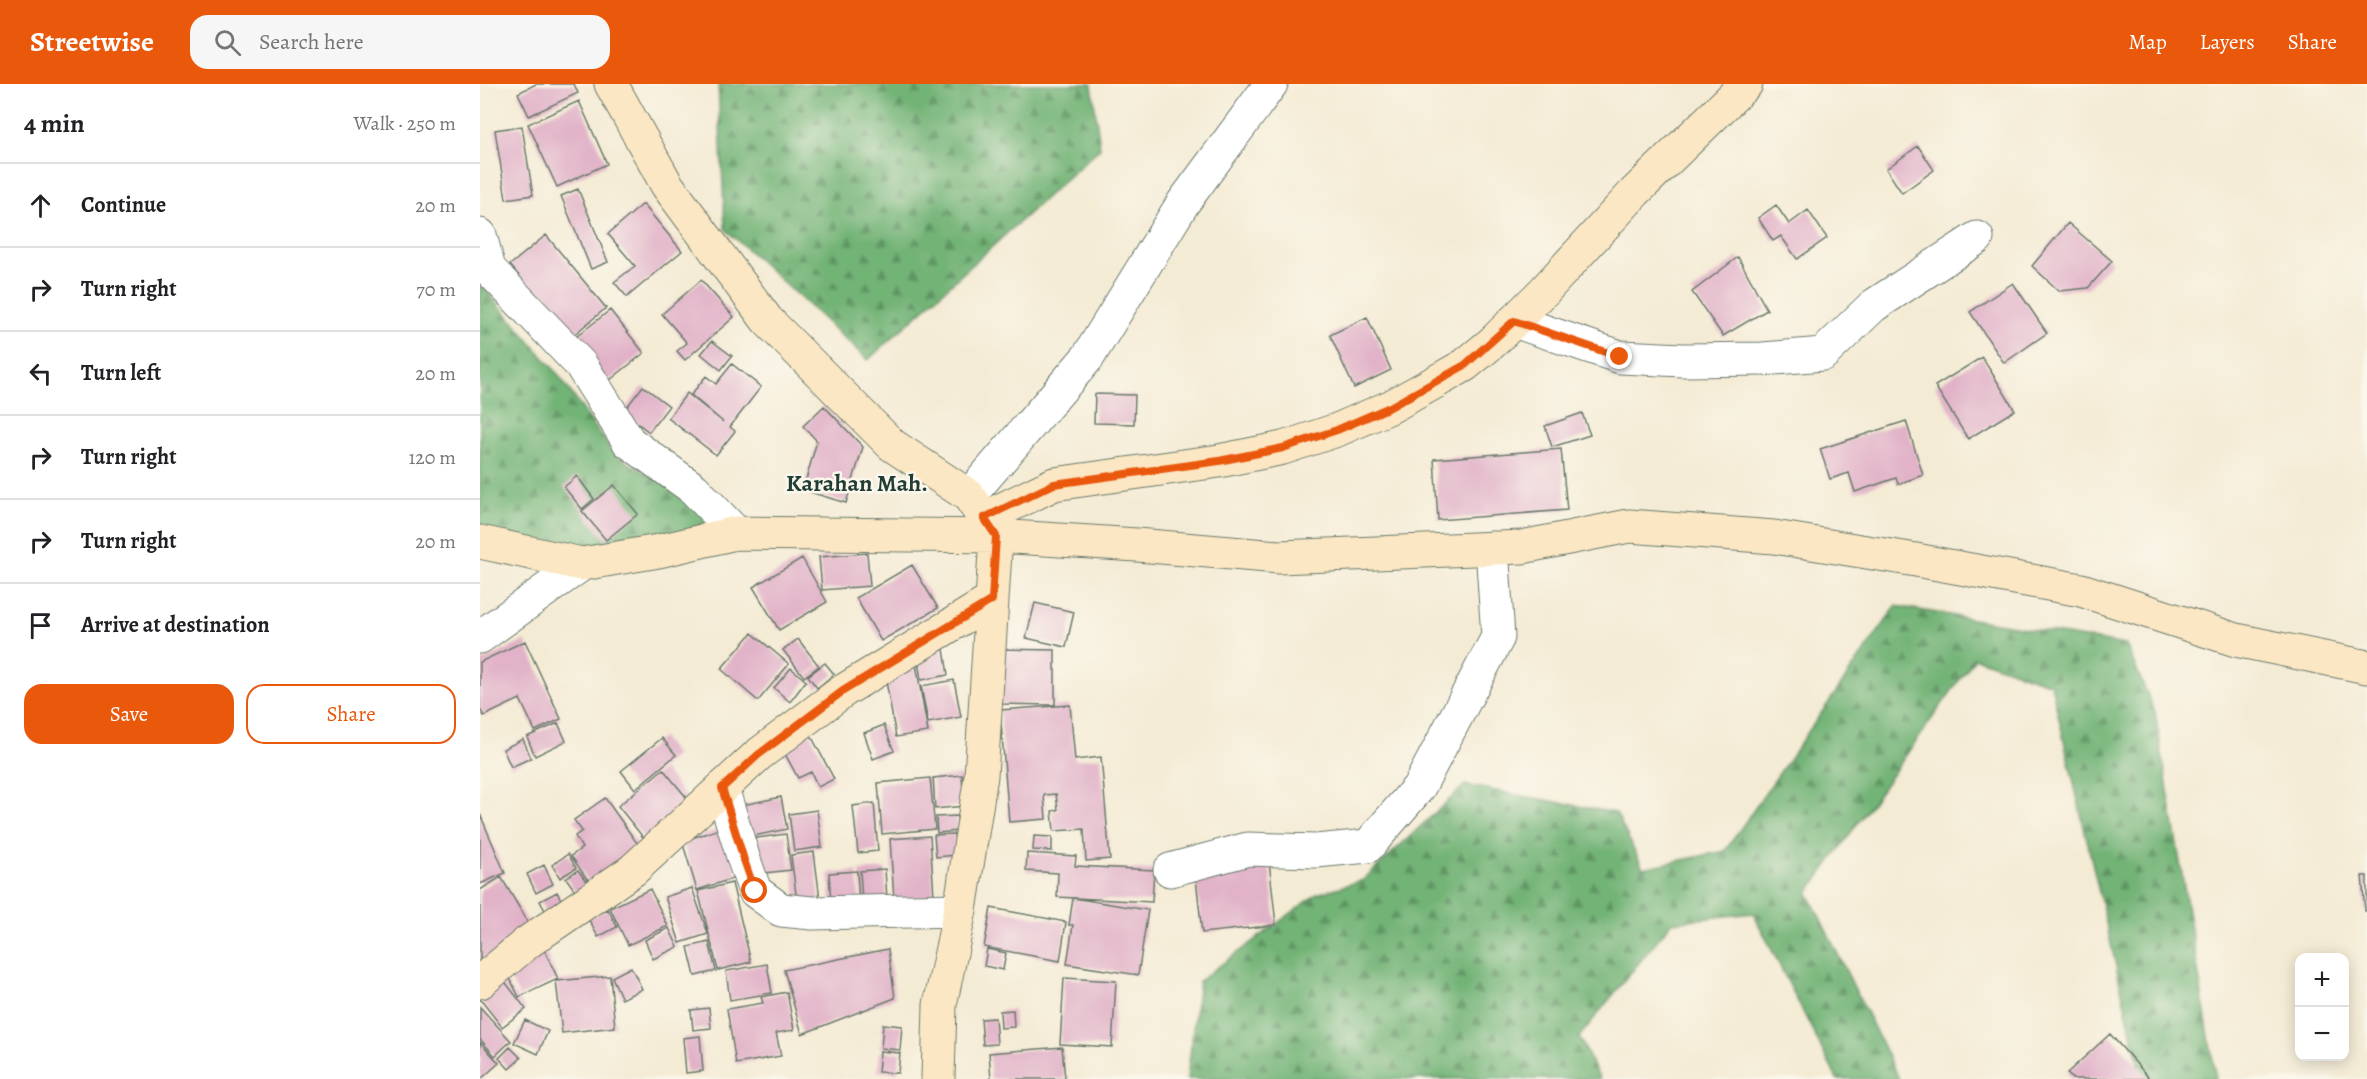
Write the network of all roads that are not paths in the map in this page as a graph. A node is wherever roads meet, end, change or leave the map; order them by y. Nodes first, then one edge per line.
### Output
1 (611, 84) edge
2 (1271, 84) edge
3 (1746, 84) edge
4 (480, 235) edge
5 (1977, 238) dead end
6 (1514, 321) junction
7 (983, 517) junction
8 (736, 533) junction
9 (480, 542) edge
10 (1492, 548) junction
11 (582, 564) junction
12 (992, 600) junction
13 (480, 638) edge
14 (2367, 667) edge
15 (722, 788) junction
16 (1170, 870) dead end
17 (960, 910) junction
18 (480, 982) edge
19 (938, 1079) edge

1 - 7 street
2 - 7 street
3 - 6 street
4 - 8 street
5 - 6 street
6 - 7 street
7 - 8 street
7 - 10 street
7 - 12 street
8 - 11 street
9 - 11 street
10 - 14 street
10 - 16 street
11 - 13 street
12 - 15 street
12 - 17 street
15 - 17 street
15 - 18 street
17 - 19 street

